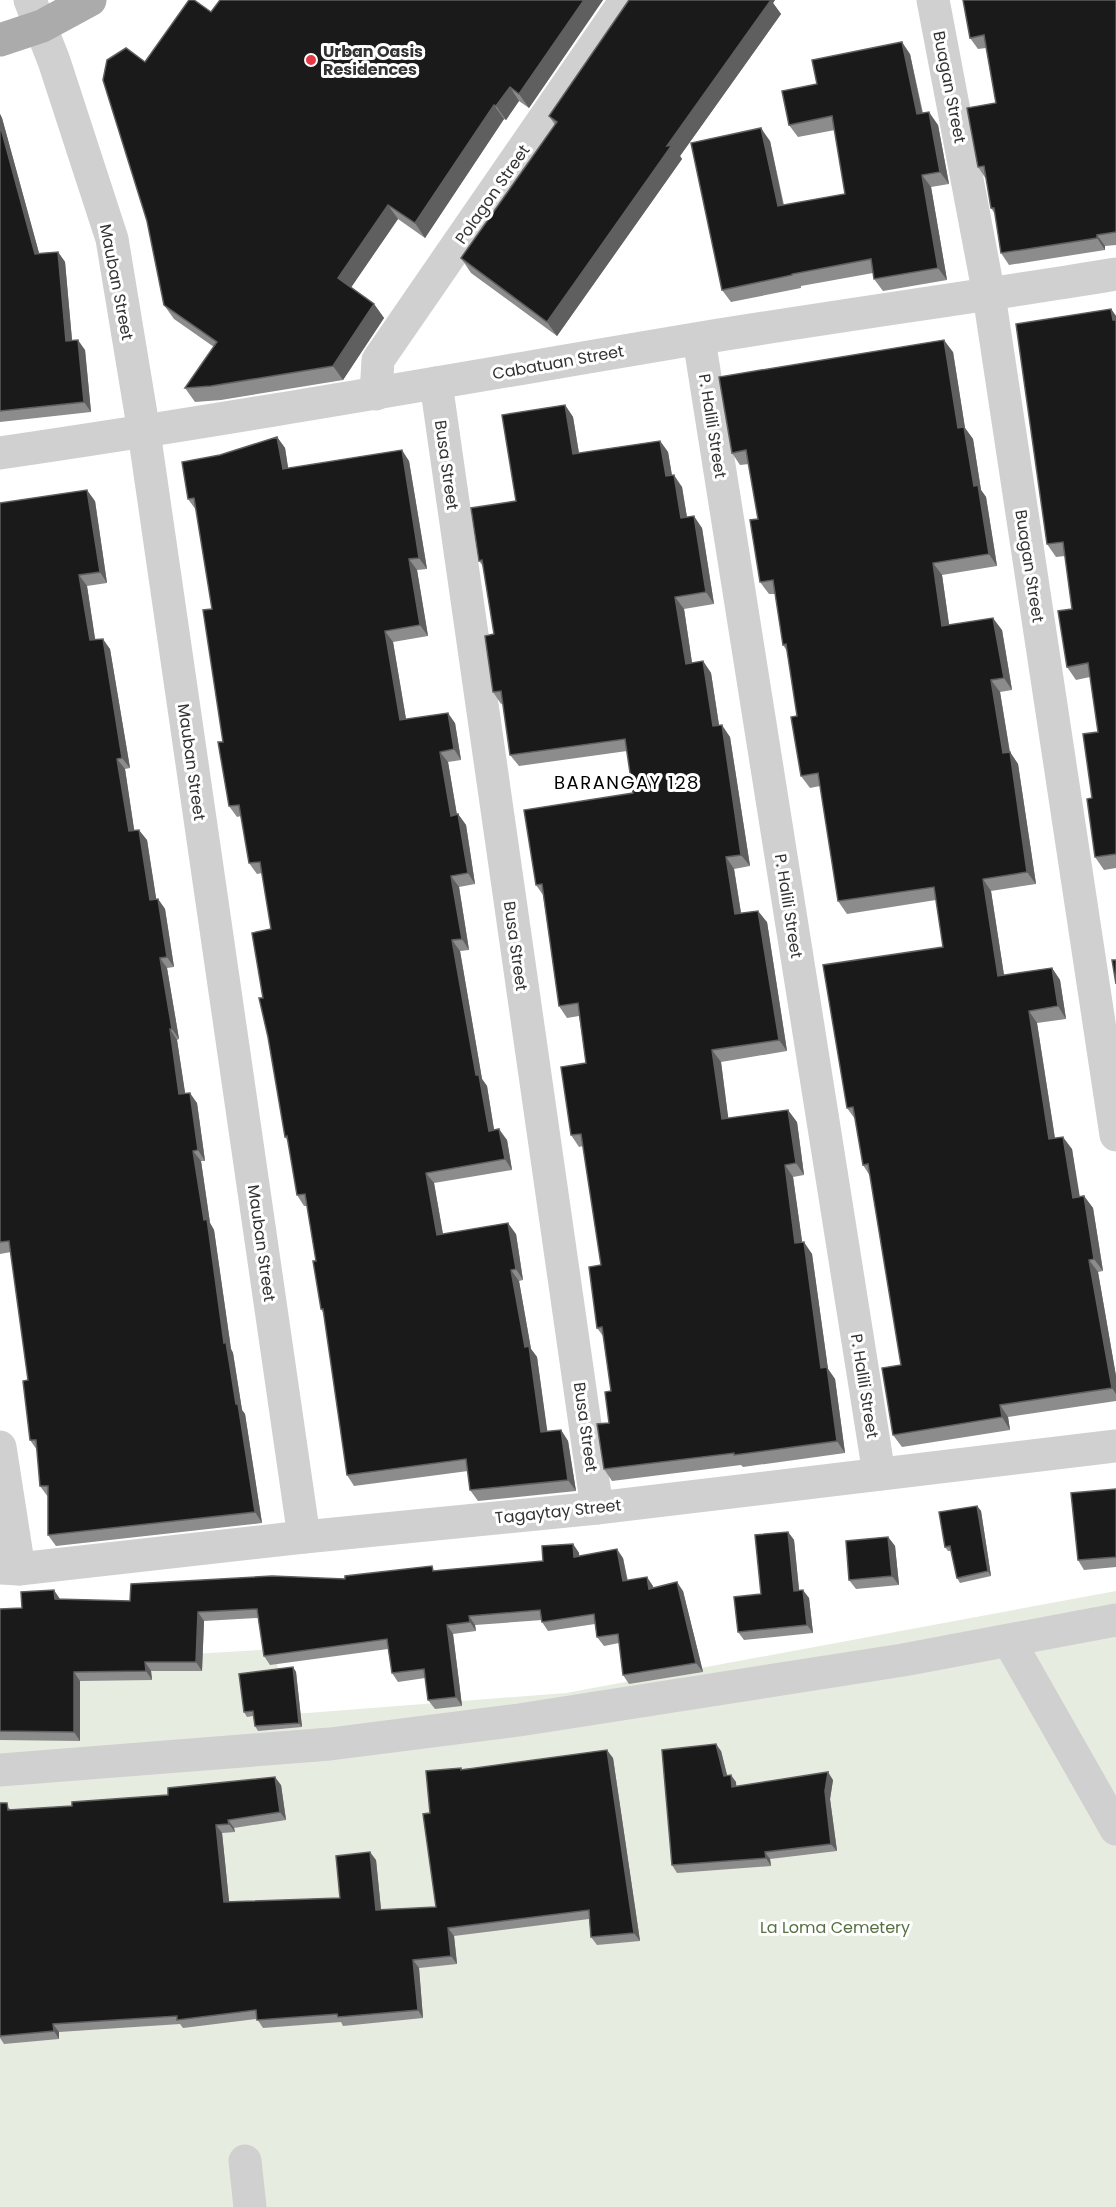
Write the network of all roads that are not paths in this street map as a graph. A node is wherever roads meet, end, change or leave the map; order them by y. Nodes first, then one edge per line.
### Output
1 (90, 0) edge
2 (626, 0) edge
3 (933, 0) edge
4 (36, 13) edge
5 (0, 40) edge
6 (1116, 273) edge
7 (990, 295) junction
8 (699, 339) junction
9 (436, 383) junction
10 (376, 394) junction
11 (144, 432) junction
12 (0, 453) edge
13 (1116, 1135) edge
14 (1116, 1446) edge
15 (0, 1447) edge
16 (879, 1474) junction
17 (597, 1508) junction
18 (304, 1537) junction
19 (10, 1568) edge
20 (1116, 1620) edge
21 (1009, 1641) junction
22 (0, 1770) edge
23 (1116, 1829) edge
24 (245, 2161) dead end
25 (250, 2207) edge

1 - 4 main road
2 - 10 street, Polagon Street
3 - 7 street, Buagan Street
4 - 5 main road
4 - 11 street, Mauban Street
6 - 7 street, Cabatuan Street
7 - 8 street, Cabatuan Street
7 - 13 street, Buagan Street
8 - 9 street, Cabatuan Street
8 - 16 street, P. Halili Street
9 - 10 street, Cabatuan Street
9 - 17 street, Busa Street
10 - 11 street, Cabatuan Street
11 - 12 street, Cabatuan Street
11 - 18 street, Mauban Street
14 - 16 street, Tagaytay Street
15 - 19 street
16 - 17 street, Tagaytay Street
17 - 18 street, Tagaytay Street
18 - 19 street, Tagaytay Street
20 - 21 street
21 - 22 street
21 - 23 street
24 - 25 street

